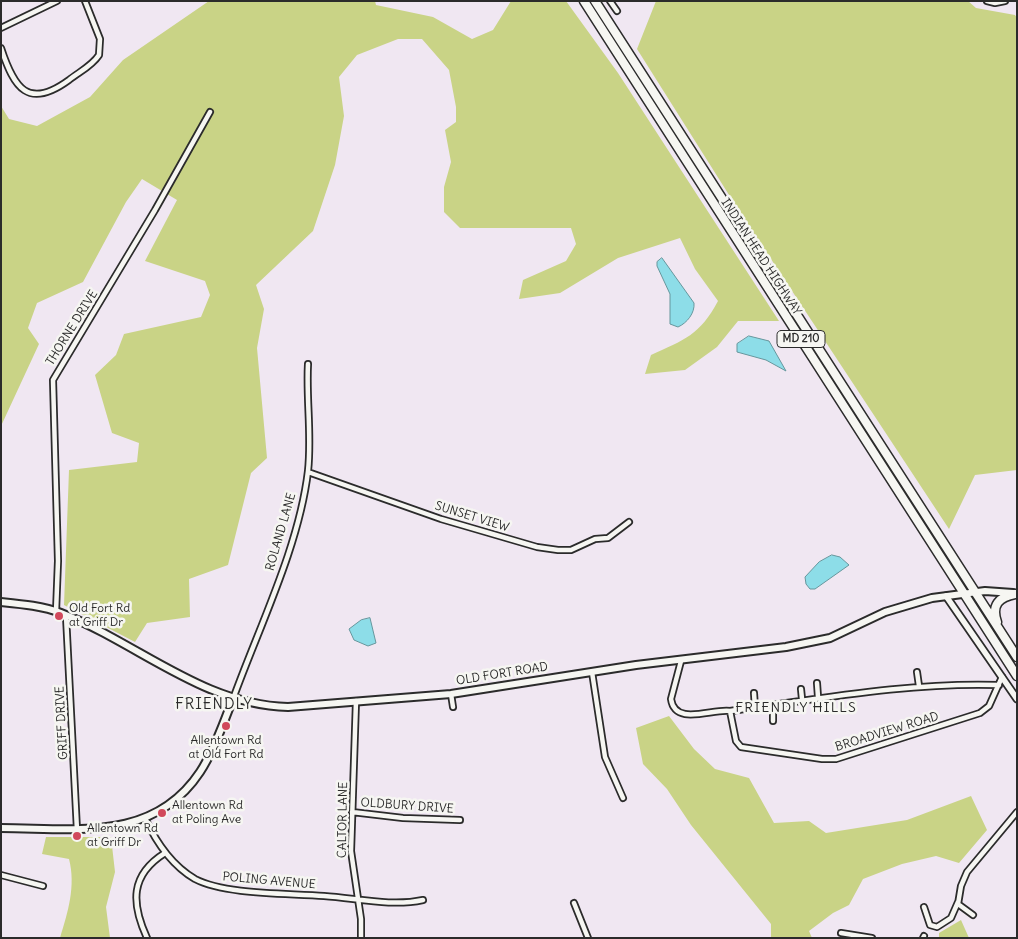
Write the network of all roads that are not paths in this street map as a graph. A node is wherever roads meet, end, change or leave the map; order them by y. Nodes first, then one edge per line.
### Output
1 (57, 1) edge
2 (85, 1) edge
3 (584, 1) edge
4 (595, 1) edge
5 (610, 1) edge
6 (987, 1) edge
7 (1005, 1) edge
8 (617, 11) dead end
9 (1, 28) edge
10 (1, 48) edge
11 (210, 112) dead end
12 (308, 364) dead end
13 (308, 472) junction
14 (629, 522) dead end
15 (976, 592) junction
16 (963, 593) junction
17 (1016, 594) edge
18 (946, 596) junction
19 (1, 602) edge
20 (56, 612) junction
21 (66, 616) junction
22 (1004, 637) junction
23 (1017, 658) edge
24 (680, 661) junction
25 (592, 672) junction
26 (917, 672) dead end
27 (1017, 676) edge
28 (1002, 677) junction
29 (817, 683) dead end
30 (999, 685) junction
31 (919, 686) junction
32 (801, 689) dead end
33 (754, 693) dead end
34 (451, 694) junction
35 (233, 698) junction
36 (818, 698) junction
37 (1017, 698) edge
38 (802, 699) junction
39 (356, 701) junction
40 (773, 705) junction
41 (453, 707) dead end
42 (755, 708) junction
43 (730, 712) junction
44 (773, 721) dead end
45 (624, 798) dead end
46 (352, 812) junction
47 (1017, 812) edge
48 (144, 818) junction
49 (460, 820) dead end
50 (1, 828) edge
51 (77, 830) junction
52 (165, 853) junction
53 (1, 875) edge
54 (43, 886) dead end
55 (358, 898) junction
56 (423, 900) dead end
57 (958, 901) junction
58 (574, 903) dead end
59 (924, 907) dead end
60 (973, 915) dead end
61 (841, 932) dead end
62 (147, 938) edge
63 (361, 938) edge
64 (588, 938) edge
65 (872, 938) edge

1 - 9 street
2 - 10 street
3 - 16 highway, INDIAN HEAD HIGHWAY / MD 210
4 - 15 highway, INDIAN HEAD HIGHWAY / MD 210
5 - 8 street
6 - 7 street
11 - 20 street, THORNE DRIVE
12 - 13 street, ROLAND LANE
13 - 14 street, SUNSET VIEW
13 - 35 street, ROLAND LANE
15 - 16 main road, OLD FORT ROAD
15 - 17 main road, OLD FORT ROAD
15 - 22 highway, INDIAN HEAD HIGHWAY / MD 210
16 - 18 main road, OLD FORT ROAD
16 - 27 highway, INDIAN HEAD HIGHWAY / MD 210
17 - 22 highway
18 - 24 main road, OLD FORT ROAD
18 - 28 street
19 - 20 main road, OLD FORT ROAD
20 - 21 main road, OLD FORT ROAD
21 - 35 main road, OLD FORT ROAD
21 - 51 street, GRIFF DRIVE
22 - 23 highway, INDIAN HEAD HIGHWAY / MD 210
24 - 25 main road, OLD FORT ROAD
24 - 43 street
25 - 34 main road, OLD FORT ROAD
25 - 45 street
26 - 31 street
28 - 30 street, BROADVIEW ROAD
28 - 37 street
29 - 36 street
30 - 31 street
30 - 43 street, BROADVIEW ROAD
31 - 36 street
32 - 38 street
33 - 42 street
34 - 39 main road, OLD FORT ROAD
34 - 41 street
35 - 39 main road, OLD FORT ROAD
35 - 48 main road
36 - 38 street
38 - 40 street
39 - 46 street, CALTOR LANE
40 - 42 street
40 - 44 street
42 - 43 street
46 - 49 street, OLDBURY DRIVE
46 - 55 street, CALTOR LANE
47 - 57 street
48 - 51 main road
48 - 52 street, POLING AVENUE
50 - 51 main road
52 - 55 street, POLING AVENUE
52 - 62 street
53 - 54 street
55 - 56 street, POLING AVENUE
55 - 63 street, CALTOR LANE
57 - 59 street
57 - 60 street
58 - 64 street
61 - 65 street

